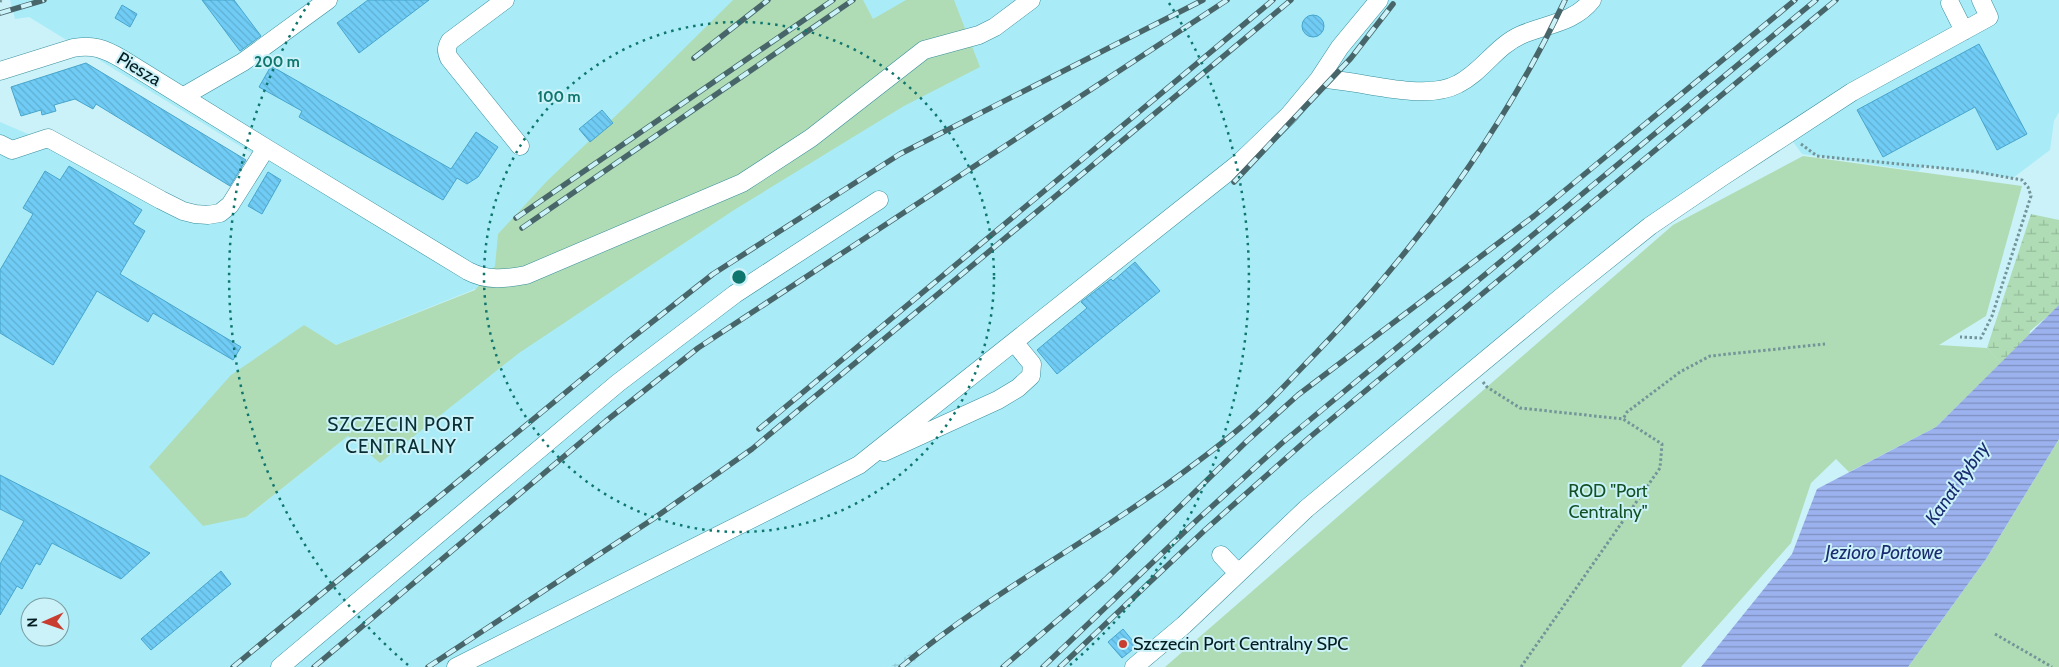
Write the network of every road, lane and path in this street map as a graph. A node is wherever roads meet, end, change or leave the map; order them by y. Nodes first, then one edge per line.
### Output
1 (328, 0) edge
2 (505, 0) edge
3 (1031, 0) edge
4 (1379, 0) edge
5 (1592, 0) edge
6 (1981, 0) edge
7 (1950, 3) dead end
8 (1964, 31) junction
9 (0, 71) edge
10 (1319, 79) junction
11 (184, 96) junction
12 (1788, 134) junction
13 (0, 144) edge
14 (520, 146) dead end
15 (266, 148) junction
16 (880, 200) dead end
17 (1960, 337) dead end
18 (1014, 342) junction
19 (1825, 344) dead end
20 (1487, 387) dead end
21 (1623, 419) junction
22 (867, 459) junction
23 (1221, 555) dead end
24 (1238, 573) junction
25 (1995, 634) dead end
26 (280, 667) edge
27 (456, 667) edge
28 (1134, 667) edge
29 (1521, 667) edge
30 (2052, 667) edge

1 - 11 street
2 - 14 street
3 - 15 street, Piesza
4 - 10 street
5 - 10 street
6 - 8 street
7 - 8 street
8 - 12 street
9 - 11 street, Piesza
10 - 18 street
11 - 15 street, Piesza
12 - 17 path
12 - 24 street
13 - 15 street
16 - 26 street
18 - 22 street
18 - 22 street
19 - 21 path
20 - 21 path
21 - 29 path
22 - 27 street
23 - 24 street
24 - 28 street
25 - 30 path

